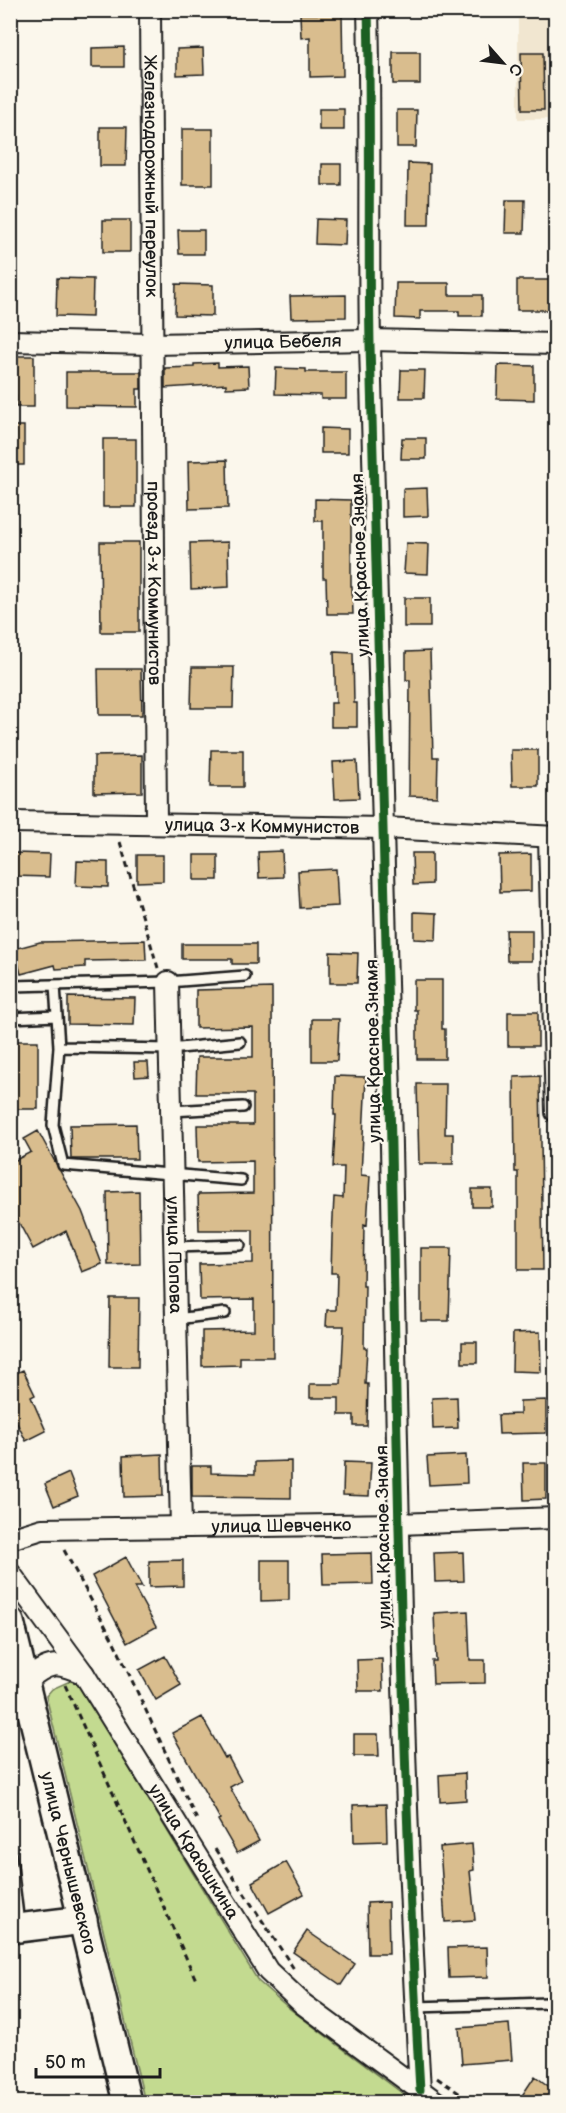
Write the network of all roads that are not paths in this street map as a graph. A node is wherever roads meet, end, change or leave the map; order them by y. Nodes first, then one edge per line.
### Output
1 (150, 10) edge
2 (399, 10) edge
3 (368, 11) edge
4 (370, 340) junction
5 (10, 341) edge
6 (152, 344) junction
7 (555, 344) edge
8 (10, 822) edge
9 (156, 823) junction
10 (385, 828) junction
11 (552, 837) edge
12 (245, 976) dead end
13 (168, 982) junction
14 (55, 985) junction
15 (13, 986) dead end
16 (57, 1016) junction
17 (10, 1018) edge
18 (240, 1042) dead end
19 (59, 1047) junction
20 (170, 1049) junction
21 (243, 1107) dead end
22 (171, 1111) junction
23 (555, 1112) edge
24 (172, 1175) junction
25 (241, 1180) dead end
26 (240, 1245) dead end
27 (174, 1247) junction
28 (225, 1313) dead end
29 (176, 1319) junction
30 (555, 1518) edge
31 (399, 1524) junction
32 (181, 1527) junction
33 (10, 1539) edge
34 (10, 1574) edge
35 (10, 1622) edge
36 (84, 1674) junction
37 (26, 1682) junction
38 (10, 1850) edge
39 (83, 1920) junction
40 (15, 1929) edge
41 (548, 2003) dead end
42 (415, 2007) junction
43 (420, 2090) junction
44 (127, 2103) edge
45 (436, 2103) edge

1 - 6 street, Железнодорожный переулок
2 - 3 lane
3 - 4 street, улица Красное Знамя
4 - 6 street, улица Бебеля
4 - 7 street, улица Бебеля
4 - 10 street, улица Красное Знамя
5 - 6 street, улица Бебеля
6 - 9 street, проезд 3-х Коммунистов
8 - 9 street, улица 3-х Коммунистов
9 - 10 street, улица 3-х Коммунистов
10 - 11 street, улица 3-х Коммунистов
10 - 31 street, улица Красное Знамя
11 - 23 street
12 - 13 lane
13 - 14 lane
13 - 20 street, улица Попова
14 - 15 lane
14 - 16 lane
16 - 17 lane
16 - 19 lane
18 - 20 lane
19 - 20 lane
19 - 24 lane
20 - 22 street, улица Попова
21 - 22 lane
22 - 24 street, улица Попова
24 - 25 lane
24 - 27 street, улица Попова
26 - 27 lane
27 - 29 street, улица Попова
28 - 29 lane
29 - 32 street, улица Попова
30 - 31 street, улица Шевченко
31 - 32 street, улица Шевченко
31 - 42 street, улица Красное Знамя
32 - 33 street, улица Шевченко
34 - 36 street, улица Краюшкина
35 - 37 main road, улица Чернышевского
36 - 37 street
36 - 43 street, улица Краюшкина
37 - 39 main road, улица Чернышевского
38 - 40 lane
39 - 40 main road
39 - 44 main road, улица Чернышевского
41 - 42 lane
42 - 43 street, улица Красное Знамя
43 - 45 street, улица Краюшкина

